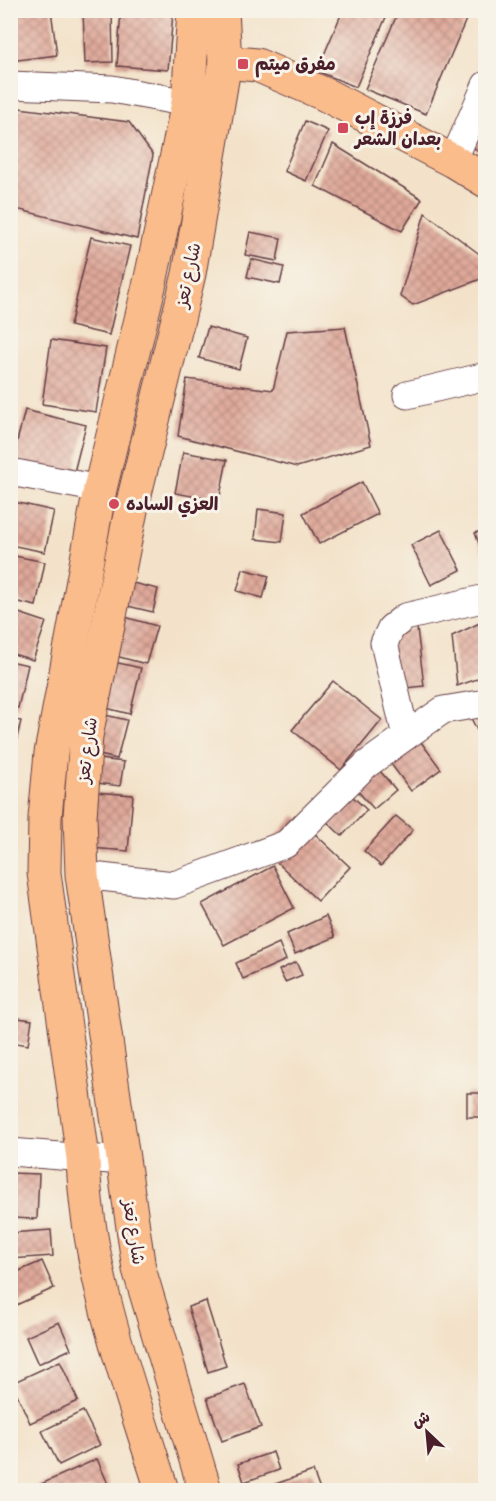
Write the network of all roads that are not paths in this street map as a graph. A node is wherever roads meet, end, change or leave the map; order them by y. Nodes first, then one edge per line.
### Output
1 (194, 10) edge
2 (222, 10) edge
3 (225, 62) junction
4 (10, 85) edge
5 (486, 85) edge
6 (188, 103) junction
7 (453, 161) junction
8 (486, 180) edge
9 (486, 204) edge
10 (486, 376) edge
11 (407, 395) dead end
12 (10, 472) edge
13 (100, 489) junction
14 (486, 598) edge
15 (486, 703) edge
16 (406, 736) junction
17 (82, 875) junction
18 (10, 1152) edge
19 (83, 1158) junction
20 (123, 1161) junction
21 (162, 1491) edge
22 (205, 1491) edge

1 - 6 main road, شارع تعز
2 - 3 main road, شارع تعز
3 - 7 main road
3 - 17 main road, شارع تعز
4 - 6 street
5 - 7 street
6 - 13 main road, شارع تعز
7 - 8 main road
7 - 9 main road
10 - 11 street
12 - 13 street
13 - 19 main road, شارع تعز
14 - 16 street
15 - 16 street
16 - 17 street
17 - 20 main road, شارع تعز
18 - 19 street
19 - 20 street
19 - 21 main road, شارع تعز
20 - 22 main road, شارع تعز

